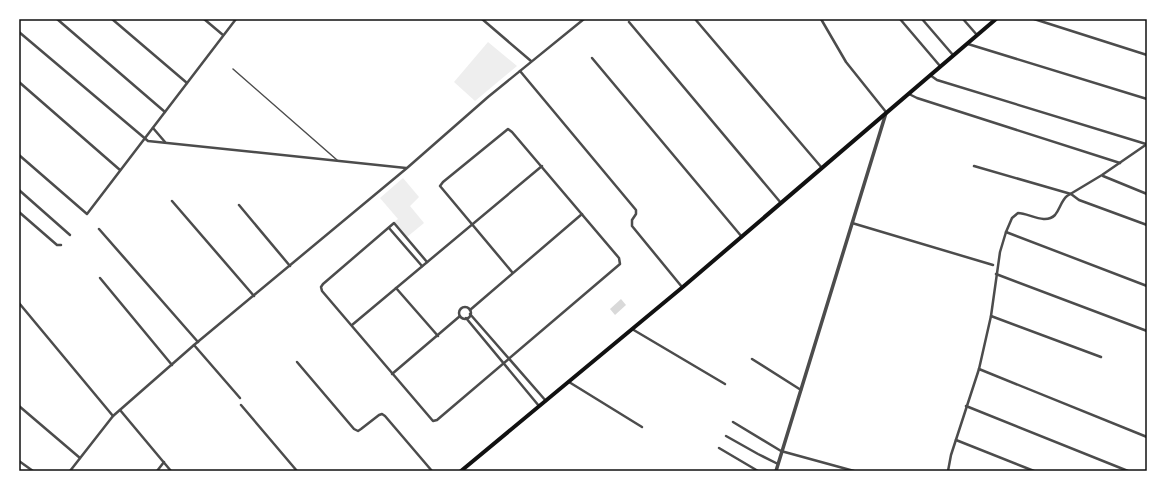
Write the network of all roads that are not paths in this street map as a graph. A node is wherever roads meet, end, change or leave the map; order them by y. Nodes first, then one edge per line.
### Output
1 (57, 19) edge
2 (112, 19) edge
3 (204, 19) edge
4 (236, 19) edge
5 (482, 19) edge
6 (584, 19) edge
7 (695, 19) edge
8 (821, 19) edge
9 (900, 19) edge
10 (922, 19) edge
11 (963, 19) edge
12 (995, 19) edge
13 (1034, 19) edge
14 (629, 22) dead end
15 (19, 32) edge
16 (977, 35) junction
17 (223, 36) junction
18 (967, 44) junction
19 (953, 55) junction
20 (1147, 55) edge
21 (592, 58) dead end
22 (531, 62) junction
23 (940, 66) junction
24 (233, 69) dead end
25 (520, 71) junction
26 (930, 75) junction
27 (19, 82) edge
28 (187, 83) junction
29 (908, 94) junction
30 (1147, 99) edge
31 (165, 112) junction
32 (886, 112) junction
33 (153, 127) junction
34 (144, 139) junction
35 (166, 143) junction
36 (1147, 144) edge
37 (19, 155) edge
38 (339, 161) junction
39 (1120, 163) junction
40 (542, 166) junction
41 (974, 166) dead end
42 (407, 168) junction
43 (822, 168) junction
44 (120, 170) junction
45 (1102, 176) junction
46 (19, 190) edge
47 (1071, 194) junction
48 (1147, 194) edge
49 (172, 201) dead end
50 (781, 203) junction
51 (239, 205) dead end
52 (19, 212) edge
53 (582, 214) junction
54 (852, 223) junction
55 (472, 224) junction
56 (1147, 225) edge
57 (389, 228) junction
58 (99, 229) dead end
59 (1006, 232) junction
60 (70, 235) dead end
61 (742, 237) junction
62 (61, 245) dead end
63 (427, 262) junction
64 (993, 265) dead end
65 (290, 266) junction
66 (422, 266) junction
67 (512, 272) junction
68 (996, 274) junction
69 (100, 278) dead end
70 (1147, 286) edge
71 (682, 287) junction
72 (396, 288) junction
73 (254, 296) junction
74 (19, 304) edge
75 (470, 310) junction
76 (470, 314) junction
77 (460, 316) junction
78 (990, 316) junction
79 (466, 318) junction
80 (352, 326) junction
81 (632, 329) junction
82 (1147, 331) edge
83 (438, 336) junction
84 (490, 336) junction
85 (198, 342) junction
86 (485, 342) junction
87 (194, 345) junction
88 (1100, 357) dead end
89 (509, 359) junction
90 (752, 359) dead end
91 (297, 362) dead end
92 (503, 364) junction
93 (172, 365) junction
94 (979, 370) junction
95 (392, 374) junction
96 (568, 382) junction
97 (725, 384) dead end
98 (801, 390) junction
99 (240, 398) dead end
100 (546, 401) junction
101 (241, 405) dead end
102 (19, 406) edge
103 (539, 406) junction
104 (966, 406) junction
105 (120, 410) junction
106 (113, 416) junction
107 (733, 422) dead end
108 (642, 427) dead end
109 (726, 436) dead end
110 (1147, 437) edge
111 (956, 440) junction
112 (719, 448) dead end
113 (782, 451) junction
114 (80, 458) junction
115 (19, 461) edge
116 (164, 462) junction
117 (778, 464) junction
118 (33, 471) edge
119 (70, 471) edge
120 (157, 471) edge
121 (171, 471) edge
122 (297, 471) edge
123 (432, 471) edge
124 (461, 471) edge
125 (758, 471) edge
126 (776, 471) edge
127 (854, 471) edge
128 (948, 471) edge
129 (1034, 471) edge
130 (1128, 471) edge

1 - 31 street
2 - 28 street
3 - 17 street
4 - 17 street
5 - 22 street
6 - 22 street
7 - 43 street
8 - 32 street
9 - 23 street
10 - 19 street
11 - 16 street
12 - 16 main road
13 - 20 street
14 - 50 street
15 - 34 street
16 - 18 main road
17 - 28 street
18 - 19 main road
18 - 30 street
19 - 23 main road
21 - 61 street
22 - 25 street
23 - 26 main road
24 - 38 lane
25 - 42 street
25 - 71 street
26 - 29 main road
26 - 36 street
27 - 44 street
28 - 31 street
29 - 32 main road
29 - 39 street
31 - 33 street
32 - 43 main road
32 - 54 street
33 - 34 street
33 - 35 street
34 - 35 street
34 - 44 street
35 - 38 street
36 - 39 street
37 - 44 street
38 - 42 street
39 - 45 street
40 - 53 street
40 - 55 street
40 - 55 street
41 - 47 street
42 - 65 street
43 - 50 main road
45 - 47 street
45 - 48 street
46 - 60 street
47 - 56 street
47 - 59 street
49 - 73 street
50 - 61 main road
51 - 65 street
52 - 62 street
53 - 67 street
53 - 89 street
54 - 64 street
54 - 98 street
55 - 63 street
55 - 67 street
57 - 63 street
57 - 66 street
57 - 80 street
58 - 85 street
59 - 68 street
59 - 70 street
61 - 71 main road
63 - 66 street
65 - 73 street
66 - 72 street
67 - 75 street
68 - 78 street
68 - 82 street
69 - 93 street
71 - 81 main road
72 - 80 street
72 - 83 street
73 - 85 street
74 - 106 street
75 - 76 street
75 - 77 street
76 - 79 street
76 - 84 street
77 - 79 street
77 - 83 street
78 - 88 street
78 - 94 street
79 - 86 street
80 - 95 street
81 - 96 main road
81 - 97 street
83 - 95 street
84 - 86 street
84 - 89 street
85 - 87 street
86 - 92 street
87 - 93 street
87 - 99 street
89 - 92 street
89 - 100 street
90 - 98 street
91 - 123 street
92 - 95 street
92 - 103 street
93 - 105 street
94 - 104 street
94 - 110 street
96 - 100 main road
96 - 108 street
98 - 113 street
100 - 103 main road
101 - 122 street
102 - 114 street
103 - 124 main road
104 - 111 street
104 - 130 street
105 - 106 street
105 - 116 street
106 - 114 street
107 - 113 street
109 - 117 street
111 - 128 street
111 - 129 street
112 - 125 street
113 - 117 street
113 - 127 street
114 - 119 street
115 - 118 street
116 - 120 street
116 - 121 street
117 - 126 street

